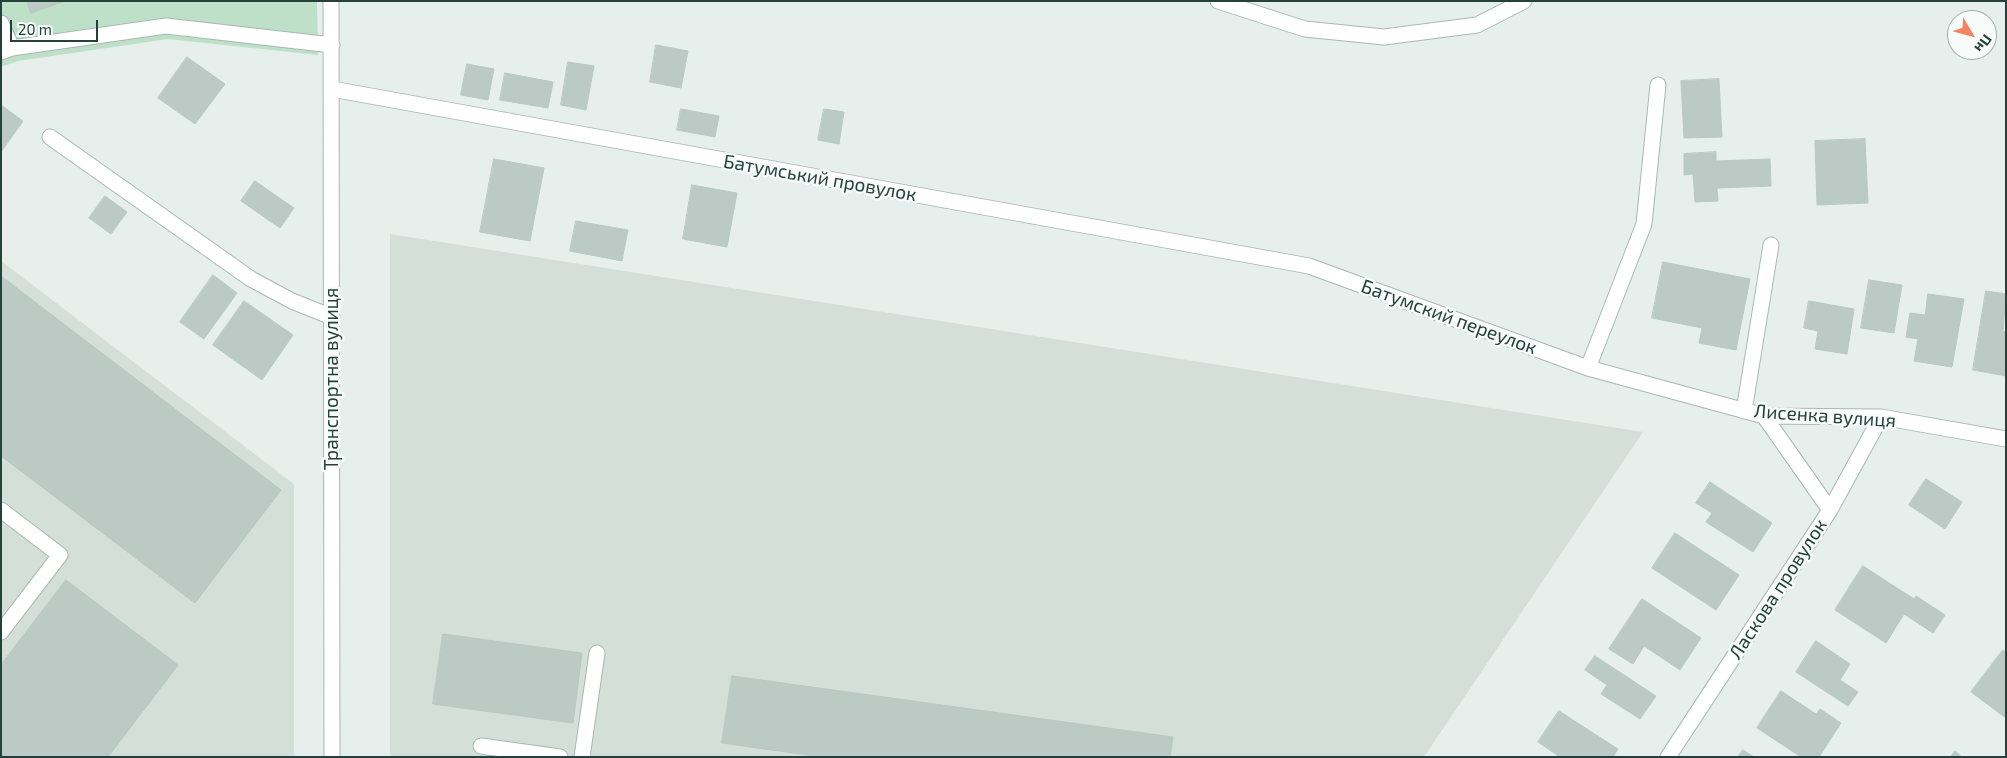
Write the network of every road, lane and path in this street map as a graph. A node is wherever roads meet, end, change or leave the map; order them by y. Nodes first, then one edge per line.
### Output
1 (331, 1) edge
2 (1218, 1) edge
3 (1524, 1) edge
4 (1, 23) edge
5 (332, 45) junction
6 (6, 50) edge
7 (1658, 85) dead end
8 (332, 89) junction
9 (50, 136) dead end
10 (1771, 245) dead end
11 (1309, 266) joint
12 (332, 317) junction
13 (1588, 368) junction
14 (1744, 411) junction
15 (1764, 416) junction
16 (1881, 417) junction
17 (2006, 439) edge
18 (1, 510) edge
19 (1830, 510) junction
20 (1, 632) edge
21 (596, 653) dead end
22 (481, 746) dead end
23 (332, 757) edge
24 (560, 757) edge
25 (582, 757) edge
26 (1668, 757) edge

1 - 5 street, Транспортна вулиця
2 - 3 street
4 - 6 street
5 - 6 street
5 - 8 street, Транспортна вулиця
7 - 13 street
8 - 11 street, Батумський провулок
8 - 12 street, Транспортна вулиця
9 - 12 street
10 - 14 street
11 - 13 street, Батумский переулок
12 - 23 street, Транспортна вулиця
13 - 14 street, Лисенка вулиця
14 - 15 street, Лисенка вулиця
15 - 16 street, Лисенка вулиця
15 - 19 street
16 - 17 street, Лисенка вулиця
16 - 19 street, Ласкова провулок
18 - 20 street
19 - 26 street, Ласкова провулок
21 - 25 street
22 - 24 street

